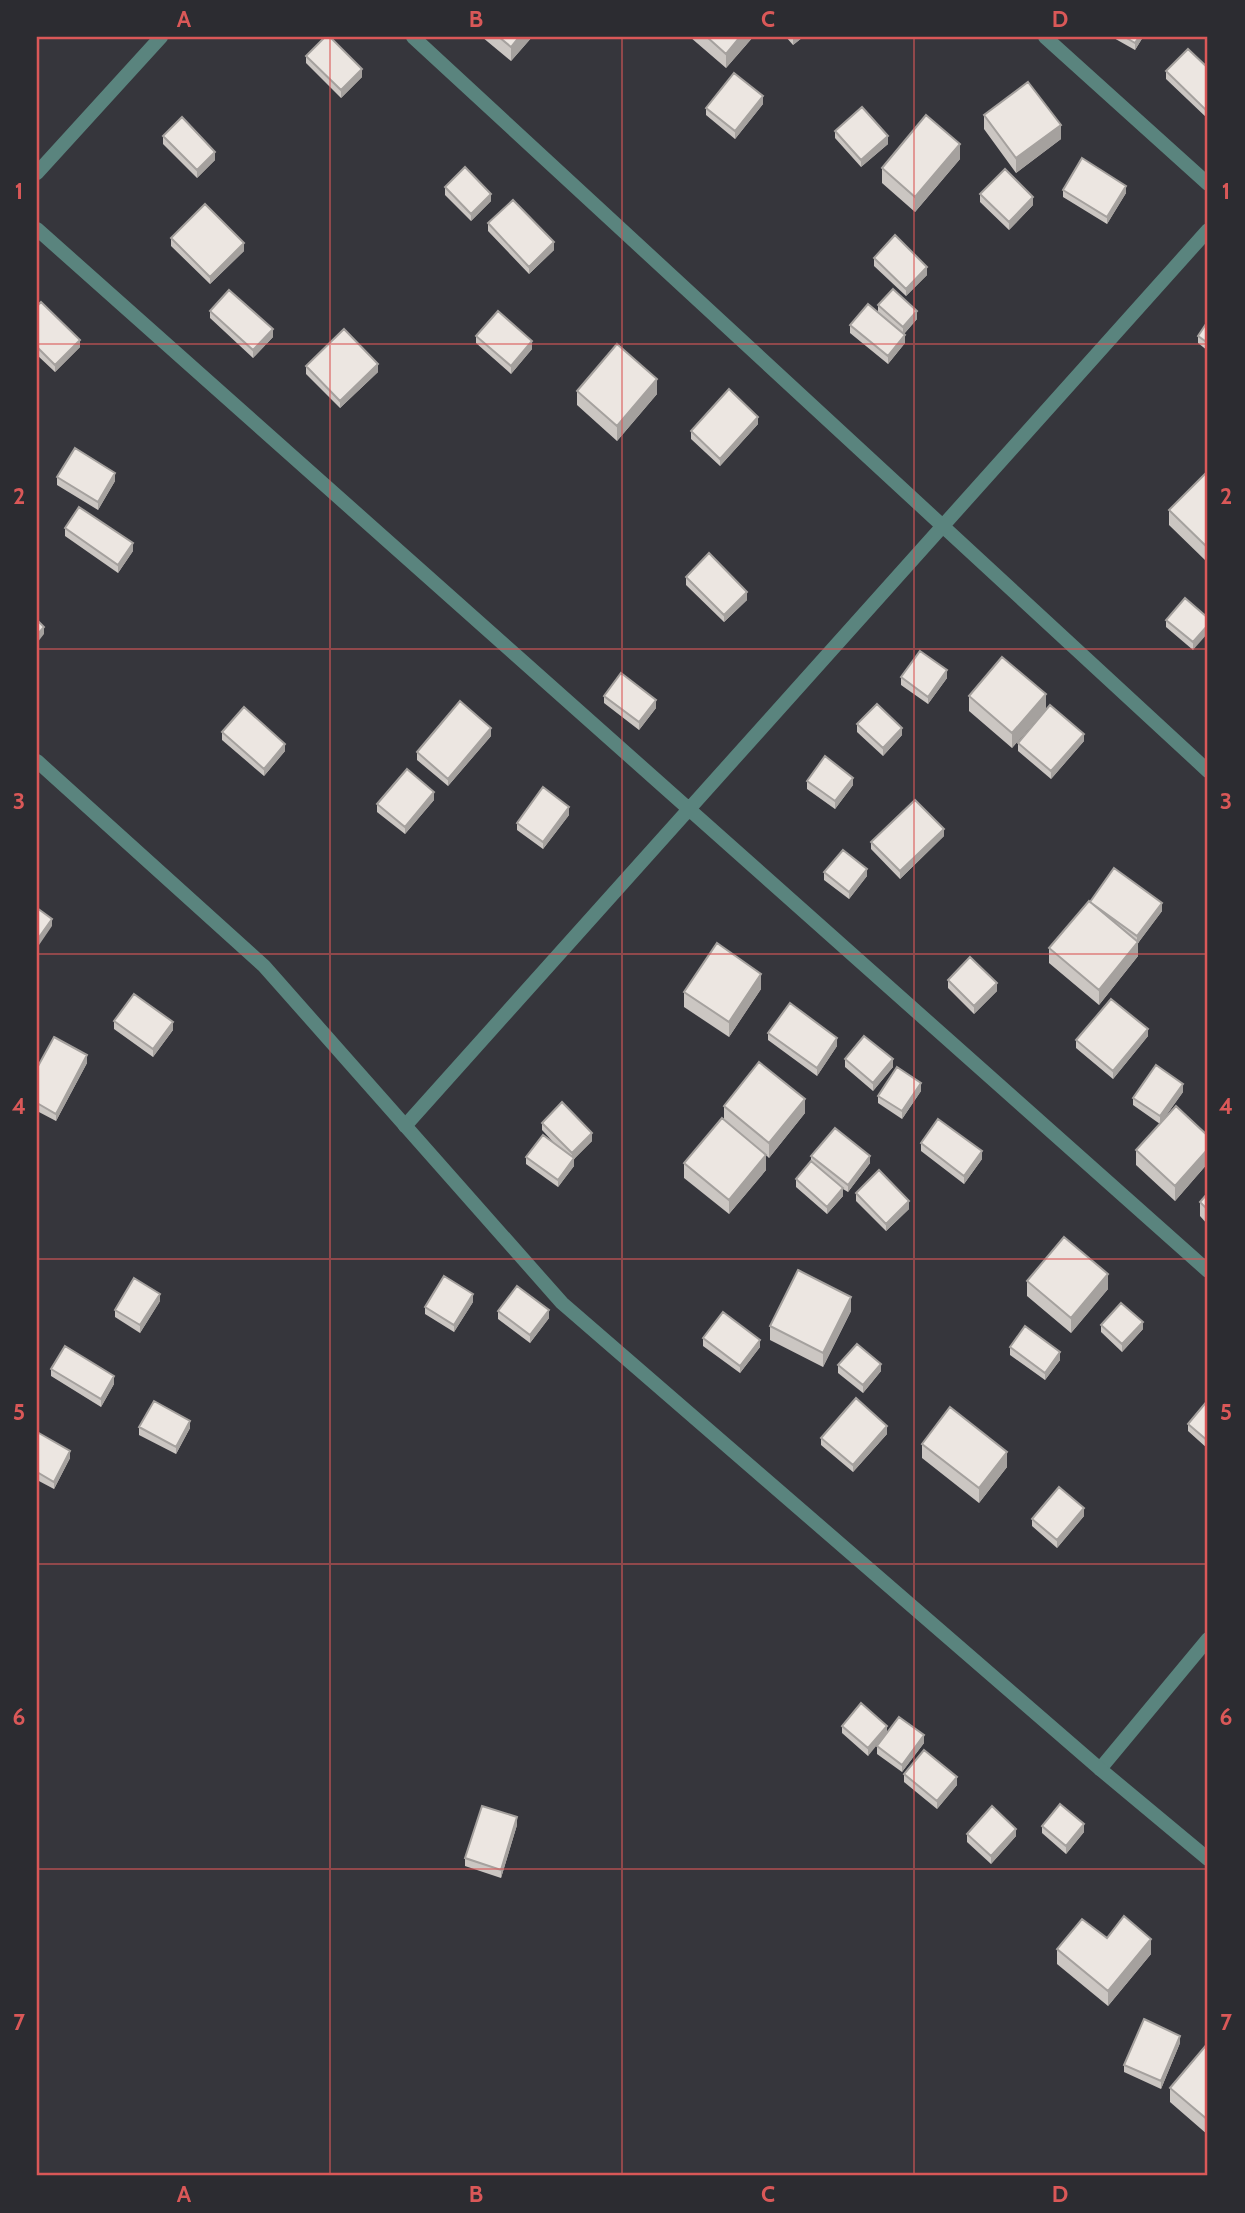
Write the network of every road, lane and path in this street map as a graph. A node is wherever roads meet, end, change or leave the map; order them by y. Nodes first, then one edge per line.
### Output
1 (161, 37) edge
2 (412, 37) edge
3 (1045, 37) edge
4 (37, 173) edge
5 (1208, 184) edge
6 (37, 229) edge
7 (1208, 230) edge
8 (943, 526) junction
9 (37, 761) edge
10 (1208, 771) edge
11 (690, 809) junction
12 (405, 1126) junction
13 (1208, 1270) edge
14 (1208, 1639) edge
15 (1100, 1769) junction
16 (1208, 1860) edge

1 - 4 street
2 - 8 street
3 - 5 street
6 - 11 street
7 - 8 street
8 - 10 street
8 - 11 street
9 - 12 street
11 - 12 street
11 - 13 street
12 - 15 street
14 - 15 street
15 - 16 street

